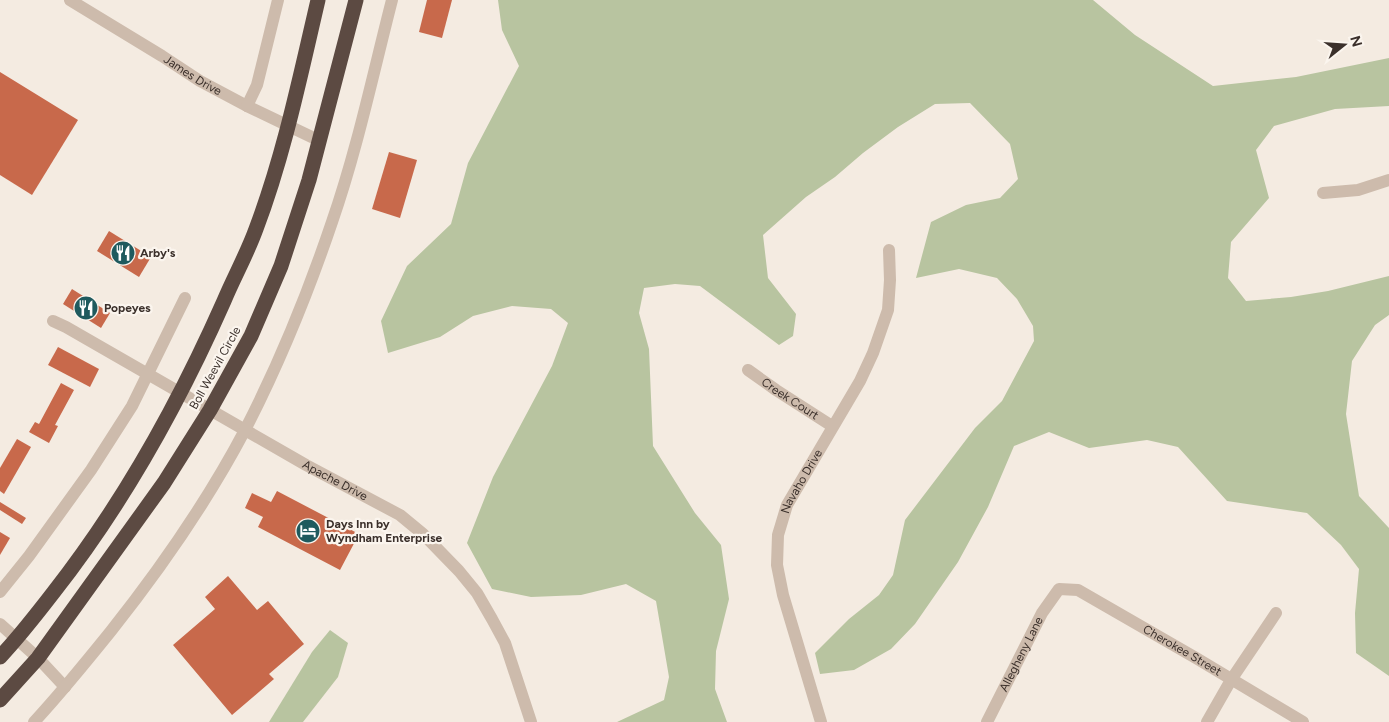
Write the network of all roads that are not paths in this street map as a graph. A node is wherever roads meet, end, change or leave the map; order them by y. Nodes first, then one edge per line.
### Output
1 (70, 0) edge
2 (278, 0) edge
3 (318, 0) edge
4 (356, 0) edge
5 (392, 0) edge
6 (247, 106) junction
7 (288, 126) junction
8 (320, 141) junction
9 (1389, 180) edge
10 (1324, 193) dead end
11 (889, 250) dead end
12 (185, 298) dead end
13 (53, 321) dead end
14 (748, 370) dead end
15 (149, 374) junction
16 (181, 393) junction
17 (210, 410) junction
18 (832, 426) junction
19 (245, 430) junction
20 (1059, 589) joint
21 (0, 592) edge
22 (1276, 613) dead end
23 (0, 624) edge
24 (16, 640) junction
25 (0, 657) edge
26 (38, 658) junction
27 (1231, 680) junction
28 (65, 687) junction
29 (0, 700) edge
30 (34, 722) edge
31 (531, 722) edge
32 (821, 722) edge
33 (987, 722) edge
34 (1207, 722) edge
35 (1303, 722) edge

1 - 6 street, James Drive
2 - 6 street
3 - 7 highway, Boll Weevil Circle
4 - 8 highway, Boll Weevil Circle
5 - 19 street
6 - 7 street, James Drive
7 - 8 street, James Drive
7 - 16 highway, Boll Weevil Circle
8 - 17 highway, Boll Weevil Circle
9 - 10 street
11 - 18 street, Navaho Drive
12 - 15 street
13 - 15 street, Apache Drive
14 - 18 street, Creek Court
15 - 16 street, Apache Drive
15 - 21 street
16 - 17 street, Apache Drive
16 - 24 highway, Boll Weevil Circle
17 - 19 street, Apache Drive
17 - 26 highway, Boll Weevil Circle
18 - 32 street, Navaho Drive
19 - 28 street
19 - 31 street, Apache Drive
20 - 27 street, Cherokee Street
20 - 33 street, Allegheny Lane
22 - 27 street
23 - 24 street
24 - 25 highway, Boll Weevil Circle
24 - 26 street
26 - 28 street
26 - 29 highway, Boll Weevil Circle
27 - 34 street
27 - 35 street, Cherokee Street
28 - 30 street

